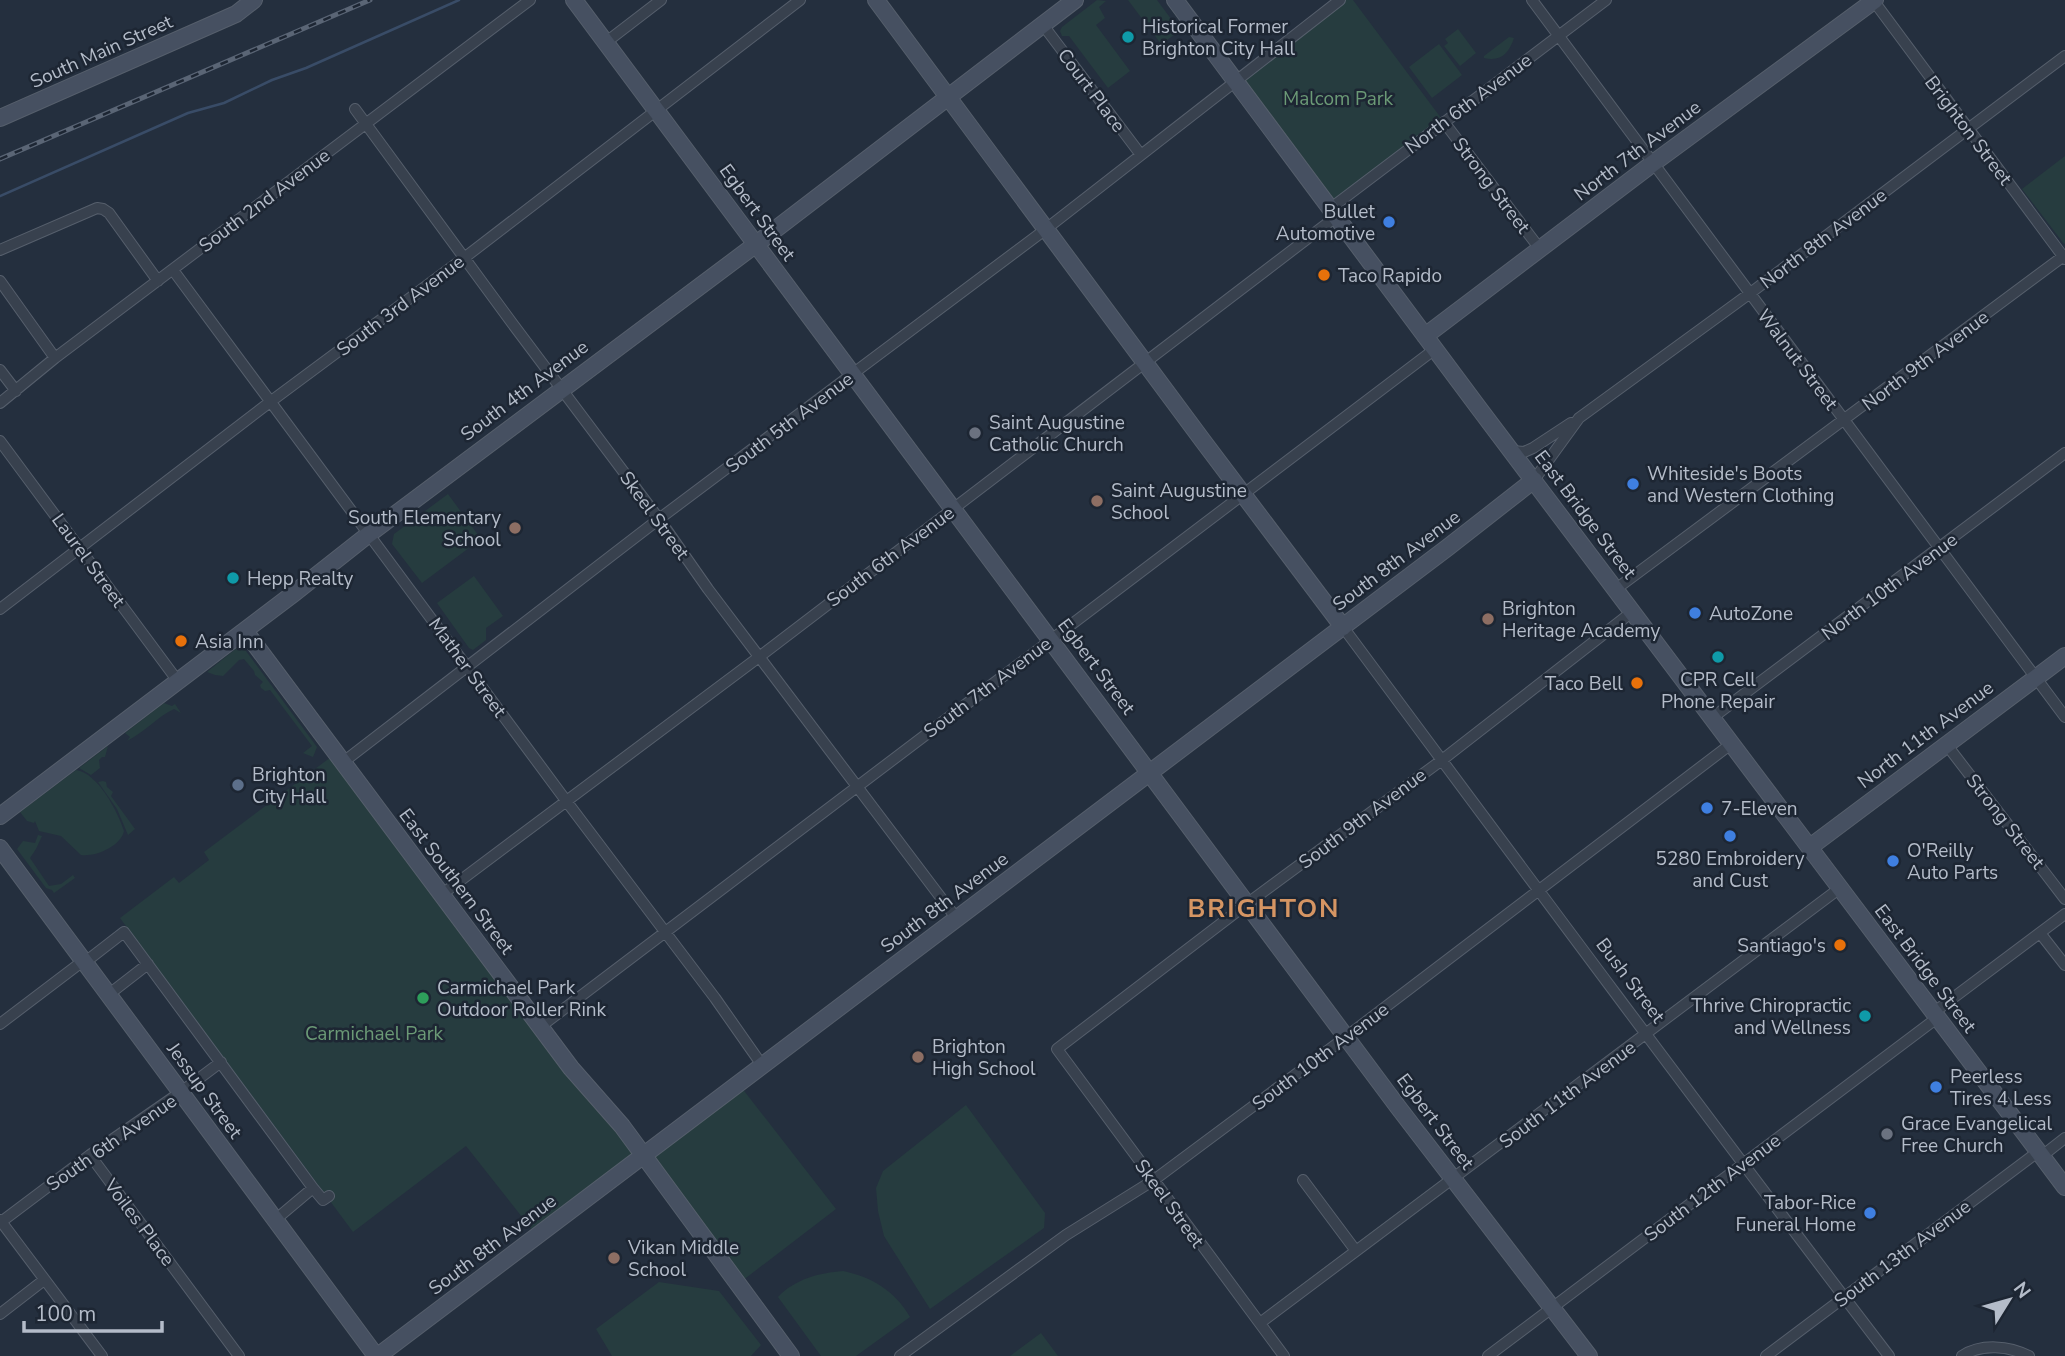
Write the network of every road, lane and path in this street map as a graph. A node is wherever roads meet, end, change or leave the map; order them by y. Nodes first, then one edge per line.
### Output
1 (254, 0) edge
2 (530, 0) edge
3 (574, 0) edge
4 (661, 0) edge
5 (800, 0) edge
6 (876, 0) edge
7 (1075, 0) edge
8 (1175, 0) edge
9 (1340, 0) edge
10 (1532, 0) edge
11 (1606, 0) edge
12 (1874, 0) edge
13 (1043, 25) junction
14 (1558, 36) junction
15 (605, 43) junction
16 (2065, 56) edge
17 (1237, 81) junction
18 (949, 97) junction
19 (355, 109) dead end
20 (655, 110) junction
21 (0, 118) edge
22 (1444, 122) junction
23 (365, 123) junction
24 (1968, 129) junction
25 (1141, 155) junction
26 (1652, 164) junction
27 (1334, 212) junction
28 (1046, 229) junction
29 (755, 245) junction
30 (1540, 249) junction
31 (0, 250) edge
32 (2064, 257) edge
33 (464, 258) junction
34 (173, 270) junction
35 (0, 281) edge
36 (158, 281) junction
37 (1749, 294) junction
38 (1430, 342) junction
39 (55, 358) junction
40 (1144, 361) junction
41 (0, 370) edge
42 (853, 374) junction
43 (561, 389) junction
44 (16, 391) junction
45 (270, 402) junction
46 (0, 403) edge
47 (1579, 418) junction
48 (1844, 421) junction
49 (0, 441) edge
50 (1512, 451) junction
51 (2065, 453) edge
52 (1534, 480) junction
53 (1242, 494) junction
54 (951, 509) junction
55 (659, 519) junction
56 (369, 534) junction
57 (80, 548) junction
58 (1939, 549) junction
59 (1616, 589) junction
60 (0, 609) edge
61 (1632, 611) junction
62 (1343, 627) junction
63 (244, 631) junction
64 (1050, 639) junction
65 (2065, 656) edge
66 (759, 657) junction
67 (468, 666) junction
68 (2035, 678) junction
69 (177, 680) junction
70 (2065, 717) edge
71 (1712, 718) junction
72 (1731, 744) junction
73 (1947, 744) junction
74 (1441, 760) junction
75 (342, 764) junction
76 (1149, 773) junction
77 (856, 786) junction
78 (567, 802) junction
79 (0, 816) edge
80 (1810, 847) junction
81 (0, 848) edge
82 (1840, 888) junction
83 (1538, 890) junction
84 (441, 895) junction
85 (2065, 899) edge
86 (1248, 903) junction
87 (2065, 914) edge
88 (957, 919) junction
89 (665, 932) junction
90 (2040, 933) junction
91 (83, 962) junction
92 (148, 964) junction
93 (2065, 965) edge
94 (108, 995) junction
95 (1935, 1016) junction
96 (0, 1024) edge
97 (540, 1027) junction
98 (1646, 1035) junction
99 (1346, 1037) junction
100 (1057, 1049) joint
101 (220, 1058) junction
102 (762, 1065) junction
103 (181, 1092) junction
104 (2065, 1138) edge
105 (2040, 1154) junction
106 (90, 1155) junction
107 (643, 1156) junction
108 (1743, 1163) junction
109 (1453, 1178) junction
110 (1154, 1180) junction
111 (1303, 1180) dead end
112 (2065, 1186) edge
113 (313, 1188) junction
114 (329, 1196) dead end
115 (275, 1220) junction
116 (1, 1221) edge
117 (1356, 1251) junction
118 (44, 1280) junction
119 (1844, 1297) junction
120 (1552, 1307) junction
121 (0, 1314) edge
122 (1259, 1323) junction
123 (102, 1356) edge
124 (239, 1356) edge
125 (377, 1356) edge
126 (791, 1356) edge
127 (900, 1356) edge
128 (1283, 1356) edge
129 (1488, 1356) edge
130 (1589, 1356) edge
131 (1766, 1356) edge
132 (1889, 1356) edge
133 (1962, 1356) edge
134 (2029, 1356) edge

1 - 21 street, South Main Street
2 - 23 street, South 2nd Avenue
3 - 15 street, Egbert Street
4 - 15 street
5 - 20 street, South 3rd Avenue
6 - 18 street
7 - 13 street, South 4th Avenue
8 - 17 street, East Bridge Street
9 - 17 street, South 5th Avenue
10 - 14 street, Walnut Street
11 - 14 street, North 6th Avenue
12 - 24 street, Brighton Street
12 - 26 street, North 7th Avenue
13 - 18 street, South 4th Avenue
13 - 25 street, Court Place
14 - 22 street, North 6th Avenue
14 - 26 street, Walnut Street
15 - 20 street, Egbert Street
16 - 24 street, North 8th Avenue
17 - 25 street, South 5th Avenue
17 - 27 street, East Bridge Street
18 - 28 street
18 - 29 street, South 4th Avenue
19 - 23 street, Skeel Street
20 - 29 street, Egbert Street
20 - 33 street, South 3rd Avenue
22 - 27 street, North 6th Avenue
22 - 30 street, Strong Street
23 - 33 street, Skeel Street
23 - 34 street, South 2nd Avenue
24 - 32 street, Brighton Street
24 - 37 street, North 8th Avenue
25 - 28 street, South 5th Avenue
26 - 30 street, North 7th Avenue
26 - 37 street, Walnut Street
27 - 38 street, East Bridge Street
27 - 40 street, South 6th Avenue
28 - 40 street
28 - 42 street, South 5th Avenue
29 - 42 street, Egbert Street
29 - 43 street, South 4th Avenue
30 - 38 street, North 7th Avenue
31 - 36 street
32 - 48 street, North 9th Avenue
33 - 43 street, Skeel Street
33 - 45 street, South 3rd Avenue
34 - 36 street, South 2nd Avenue
34 - 45 street, Mather Street
35 - 39 street
36 - 39 street, South 2nd Avenue
37 - 47 street, North 8th Avenue
37 - 48 street, Walnut Street
38 - 50 street, East Bridge Street
38 - 53 street, South 7th Avenue
39 - 44 street, South 2nd Avenue
40 - 53 street
40 - 54 street, South 6th Avenue
41 - 44 street
42 - 54 street, Egbert Street
42 - 55 street, South 5th Avenue
43 - 55 street, Skeel Street
43 - 56 street, South 4th Avenue
44 - 46 street, South 2nd Avenue
45 - 56 street, Mather Street
45 - 57 street, South 3rd Avenue
47 - 50 street, North 8th Avenue
47 - 52 street, North 8th Avenue
48 - 58 street, Walnut Street
48 - 59 street, North 9th Avenue
49 - 57 street, Laurel Street
50 - 52 street, East Bridge Street
51 - 58 street, North 10th Avenue
52 - 59 street, East Bridge Street
52 - 62 street, South 8th Avenue
53 - 62 street
53 - 64 street, South 7th Avenue
54 - 64 street, Egbert Street
54 - 66 street, South 6th Avenue
55 - 66 street, Skeel Street
55 - 67 street, South 5th Avenue
56 - 63 street, South 4th Avenue
56 - 67 street, Mather Street
57 - 60 street, South 3rd Avenue
57 - 69 street, Laurel Street
58 - 68 street, Walnut Street
58 - 71 street, North 10th Avenue
59 - 61 street, East Bridge Street
61 - 71 street, East Bridge Street
61 - 74 street, South 9th Avenue
62 - 74 street, Bush Street
62 - 76 street, South 8th Avenue
63 - 69 street, South 4th Avenue
63 - 75 street, East Southern Street
64 - 76 street, Egbert Street
64 - 77 street, South 7th Avenue
65 - 68 street, North 11th Avenue
66 - 77 street, Skeel Street
66 - 78 street, South 6th Avenue
67 - 75 street, South 5th Avenue
67 - 78 street, Mather Street
68 - 70 street, Walnut Street
68 - 73 street, North 11th Avenue
69 - 79 street, South 4th Avenue
71 - 72 street, East Bridge Street
72 - 80 street, East Bridge Street
72 - 83 street, South 10th Avenue
73 - 80 street, North 11th Avenue
73 - 85 street, Strong Street
74 - 83 street, Bush Street
74 - 86 street, South 9th Avenue
75 - 84 street, East Southern Street
76 - 86 street, Egbert Street
76 - 88 street, South 8th Avenue
77 - 88 street, Skeel Street
77 - 89 street, South 7th Avenue
78 - 84 street, South 6th Avenue
78 - 89 street, Mather Street
80 - 82 street, East Bridge Street
81 - 91 street, Jessup Street
82 - 95 street, East Bridge Street
82 - 98 street, South 11th Avenue
83 - 98 street, Bush Street
83 - 99 street, South 10th Avenue
84 - 97 street, East Southern Street
86 - 99 street, Egbert Street
86 - 100 street, South 9th Avenue
87 - 90 street, South 12th Avenue
88 - 102 street, South 8th Avenue
89 - 97 street, South 7th Avenue
89 - 102 street, Mather Street
90 - 93 street
90 - 95 street, South 12th Avenue
91 - 92 street
91 - 94 street, Jessup Street
91 - 96 street
92 - 94 street
92 - 101 street
94 - 103 street, Jessup Street
95 - 105 street, East Bridge Street
95 - 108 street, South 12th Avenue
97 - 107 street, East Southern Street
98 - 108 street, Bush Street
98 - 109 street, South 11th Avenue
99 - 109 street, Egbert Street
99 - 110 street, South 10th Avenue
100 - 110 street, Skeel Street
101 - 103 street, South 6th Avenue
101 - 113 street
102 - 107 street, South 8th Avenue
103 - 106 street, South 6th Avenue
103 - 115 street, Jessup Street
104 - 105 street, South 13th Avenue
105 - 112 street, East Bridge Street
105 - 119 street, South 13th Avenue
106 - 116 street, South 6th Avenue
106 - 124 street, Voiles Place
107 - 125 street, South 8th Avenue
107 - 126 street, East Southern Street
108 - 119 street, Bush Street
108 - 120 street, South 12th Avenue
109 - 117 street, South 11th Avenue
109 - 120 street, Egbert Street
110 - 122 street, Skeel Street
110 - 127 street, South 10th Avenue
111 - 117 street
113 - 114 street
113 - 115 street
115 - 125 street, Jessup Street
116 - 118 street
117 - 122 street, South 11th Avenue
118 - 121 street
118 - 123 street
119 - 131 street, South 13th Avenue
119 - 132 street, Bush Street
120 - 129 street, South 12th Avenue
120 - 130 street, Egbert Street
122 - 128 street, Skeel Street
133 - 134 street

